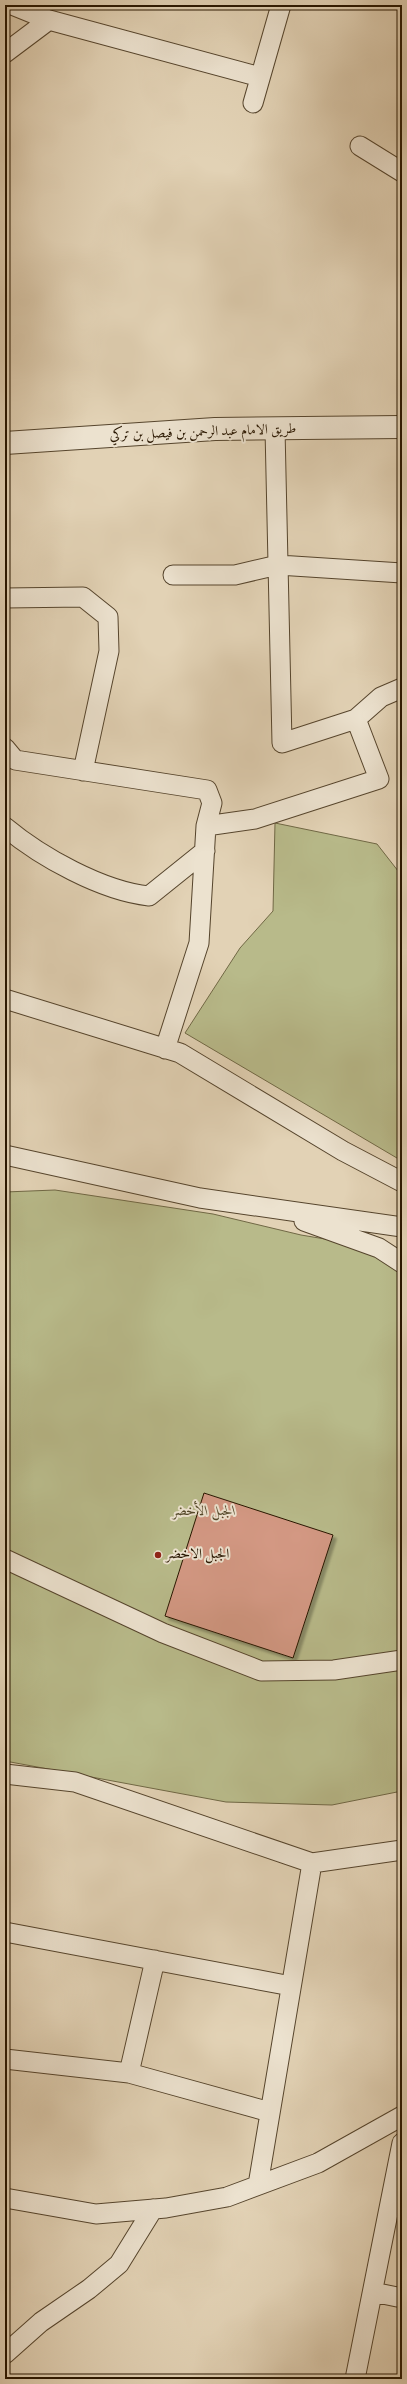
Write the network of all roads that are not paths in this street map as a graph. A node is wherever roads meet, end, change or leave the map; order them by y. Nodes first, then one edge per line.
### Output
1 (12, 5) edge
2 (281, 5) edge
3 (49, 20) junction
4 (5, 53) edge
5 (260, 77) junction
6 (253, 103) dead end
7 (360, 146) dead end
8 (402, 172) edge
9 (402, 427) edge
10 (275, 429) junction
11 (5, 443) edge
12 (278, 565) junction
13 (402, 573) edge
14 (173, 575) dead end
15 (5, 598) edge
16 (402, 688) edge
17 (356, 719) junction
18 (8, 760) edge
19 (83, 771) junction
20 (5, 826) edge
21 (206, 826) junction
22 (205, 851) junction
23 (5, 999) edge
24 (165, 1049) junction
25 (5, 1155) edge
26 (402, 1182) edge
27 (269, 1208) junction
28 (402, 1227) edge
29 (402, 1263) edge
30 (5, 1559) edge
31 (402, 1660) edge
32 (5, 1774) edge
33 (401, 1853) edge
34 (312, 1863) junction
35 (5, 1932) edge
36 (155, 1960) junction
37 (291, 1986) junction
38 (5, 2059) edge
39 (129, 2073) junction
40 (270, 2112) junction
41 (402, 2116) edge
42 (402, 2144) edge
43 (258, 2185) junction
44 (5, 2198) edge
45 (153, 2209) junction
46 (394, 2226) edge
47 (373, 2292) junction
48 (402, 2298) edge
49 (5, 2354) edge
50 (355, 2379) edge

1 - 3 street
2 - 5 street
3 - 4 street
3 - 5 street
5 - 6 street
7 - 8 street
9 - 10 street, طريق الامام عبد الرحمن بن فيصل بن تركي
10 - 11 street, طريق الامام عبد الرحمن بن فيصل بن تركي
10 - 12 street
12 - 13 street
12 - 14 street
12 - 17 street
15 - 19 street
16 - 17 street
17 - 21 street
18 - 19 street
19 - 21 street
20 - 22 street
21 - 22 street
22 - 24 street
23 - 24 street
24 - 26 street
25 - 27 street
27 - 28 street
27 - 29 street
30 - 31 street
32 - 34 street
33 - 34 street
34 - 37 street
35 - 36 street
36 - 37 street
36 - 39 street
37 - 40 street
38 - 39 street
39 - 40 street
40 - 43 street
41 - 43 street
42 - 46 street
43 - 45 street
44 - 45 street
45 - 49 street
46 - 47 street
47 - 48 street
47 - 50 street

